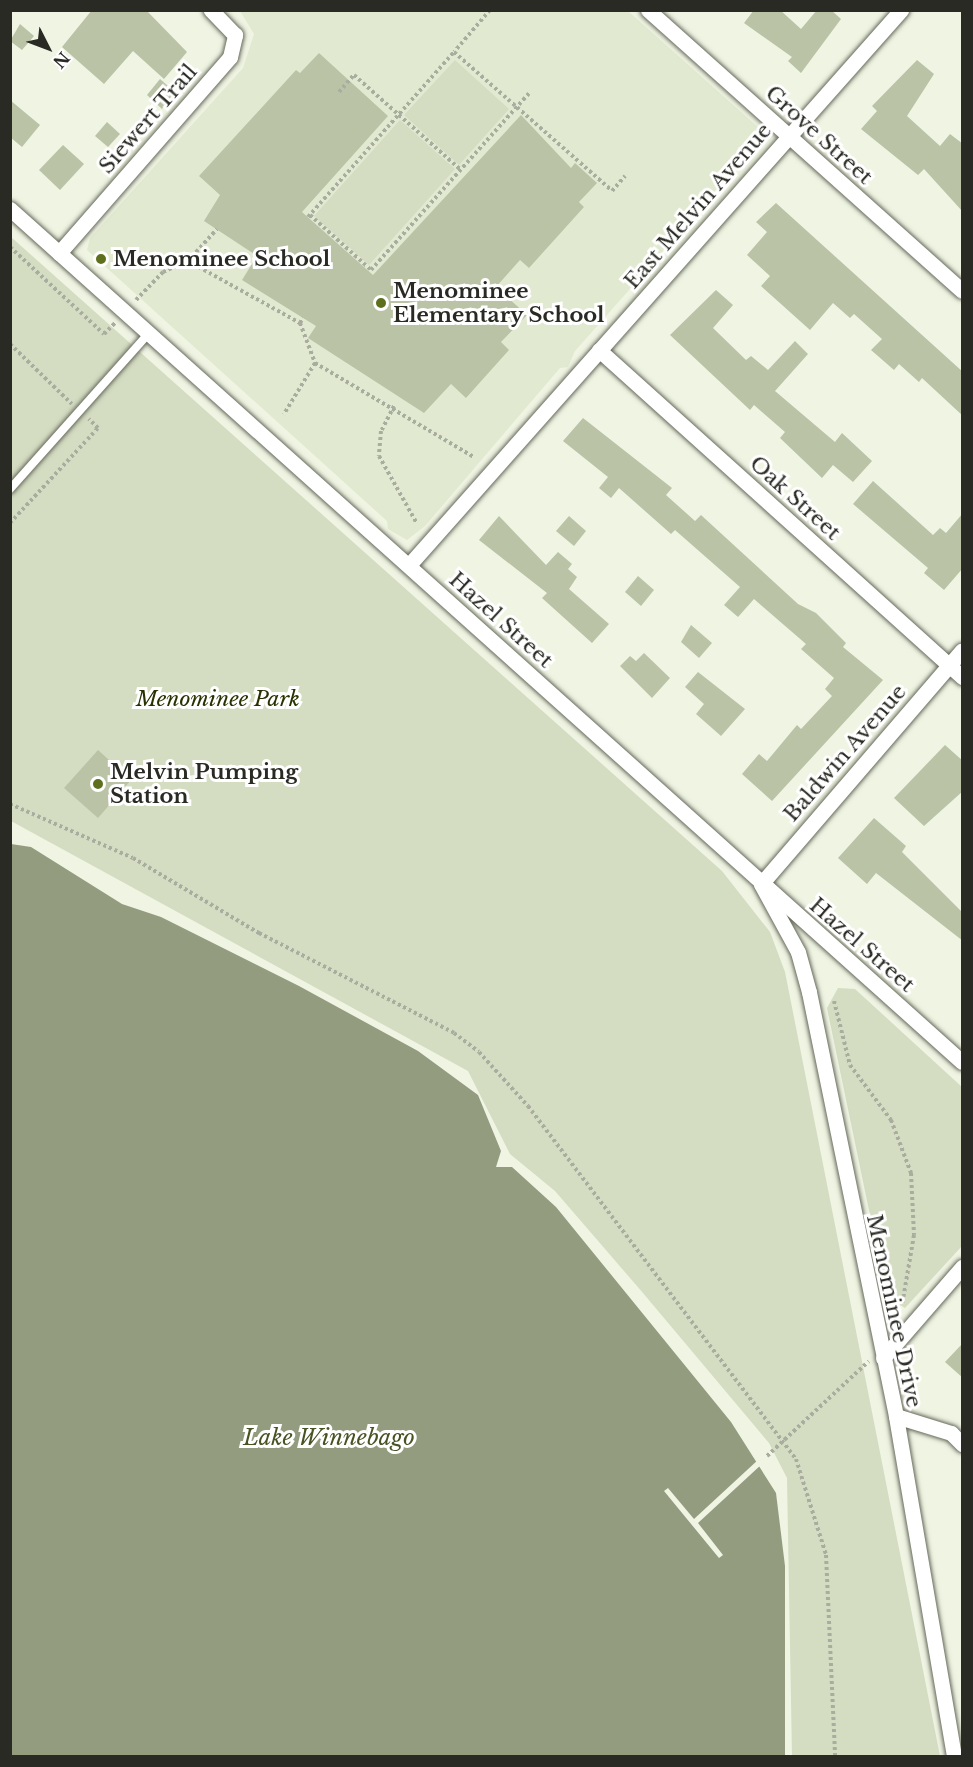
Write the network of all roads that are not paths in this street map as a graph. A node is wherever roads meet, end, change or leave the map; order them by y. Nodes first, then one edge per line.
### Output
1 (211, 10) edge
2 (648, 10) edge
3 (901, 10) edge
4 (788, 136) junction
5 (10, 209) edge
6 (59, 253) junction
7 (963, 291) edge
8 (149, 333) junction
9 (599, 350) junction
10 (10, 489) edge
11 (409, 565) junction
12 (963, 650) edge
13 (949, 665) junction
14 (963, 677) edge
15 (761, 884) junction
16 (963, 1062) edge
17 (963, 1267) edge
18 (882, 1355) junction
19 (896, 1416) junction
20 (963, 1444) edge
21 (954, 1756) edge

1 - 6 street, Siewert Trail
2 - 4 street, Grove Street
3 - 4 street, East Melvin Avenue
4 - 7 street, Grove Street
4 - 9 street, East Melvin Avenue
5 - 6 street, Hazel Street
6 - 8 street, Hazel Street
8 - 10 lane
8 - 11 street, Hazel Street
9 - 11 street, East Melvin Avenue
9 - 13 street, Oak Street
11 - 15 street, Hazel Street
12 - 13 street, Baldwin Avenue
13 - 14 street, Oak Street
13 - 15 street, Baldwin Avenue
15 - 16 street, Hazel Street
15 - 18 street, Menominee Drive
17 - 18 street
18 - 19 street, Menominee Drive
19 - 20 street
19 - 21 street, Menominee Drive

